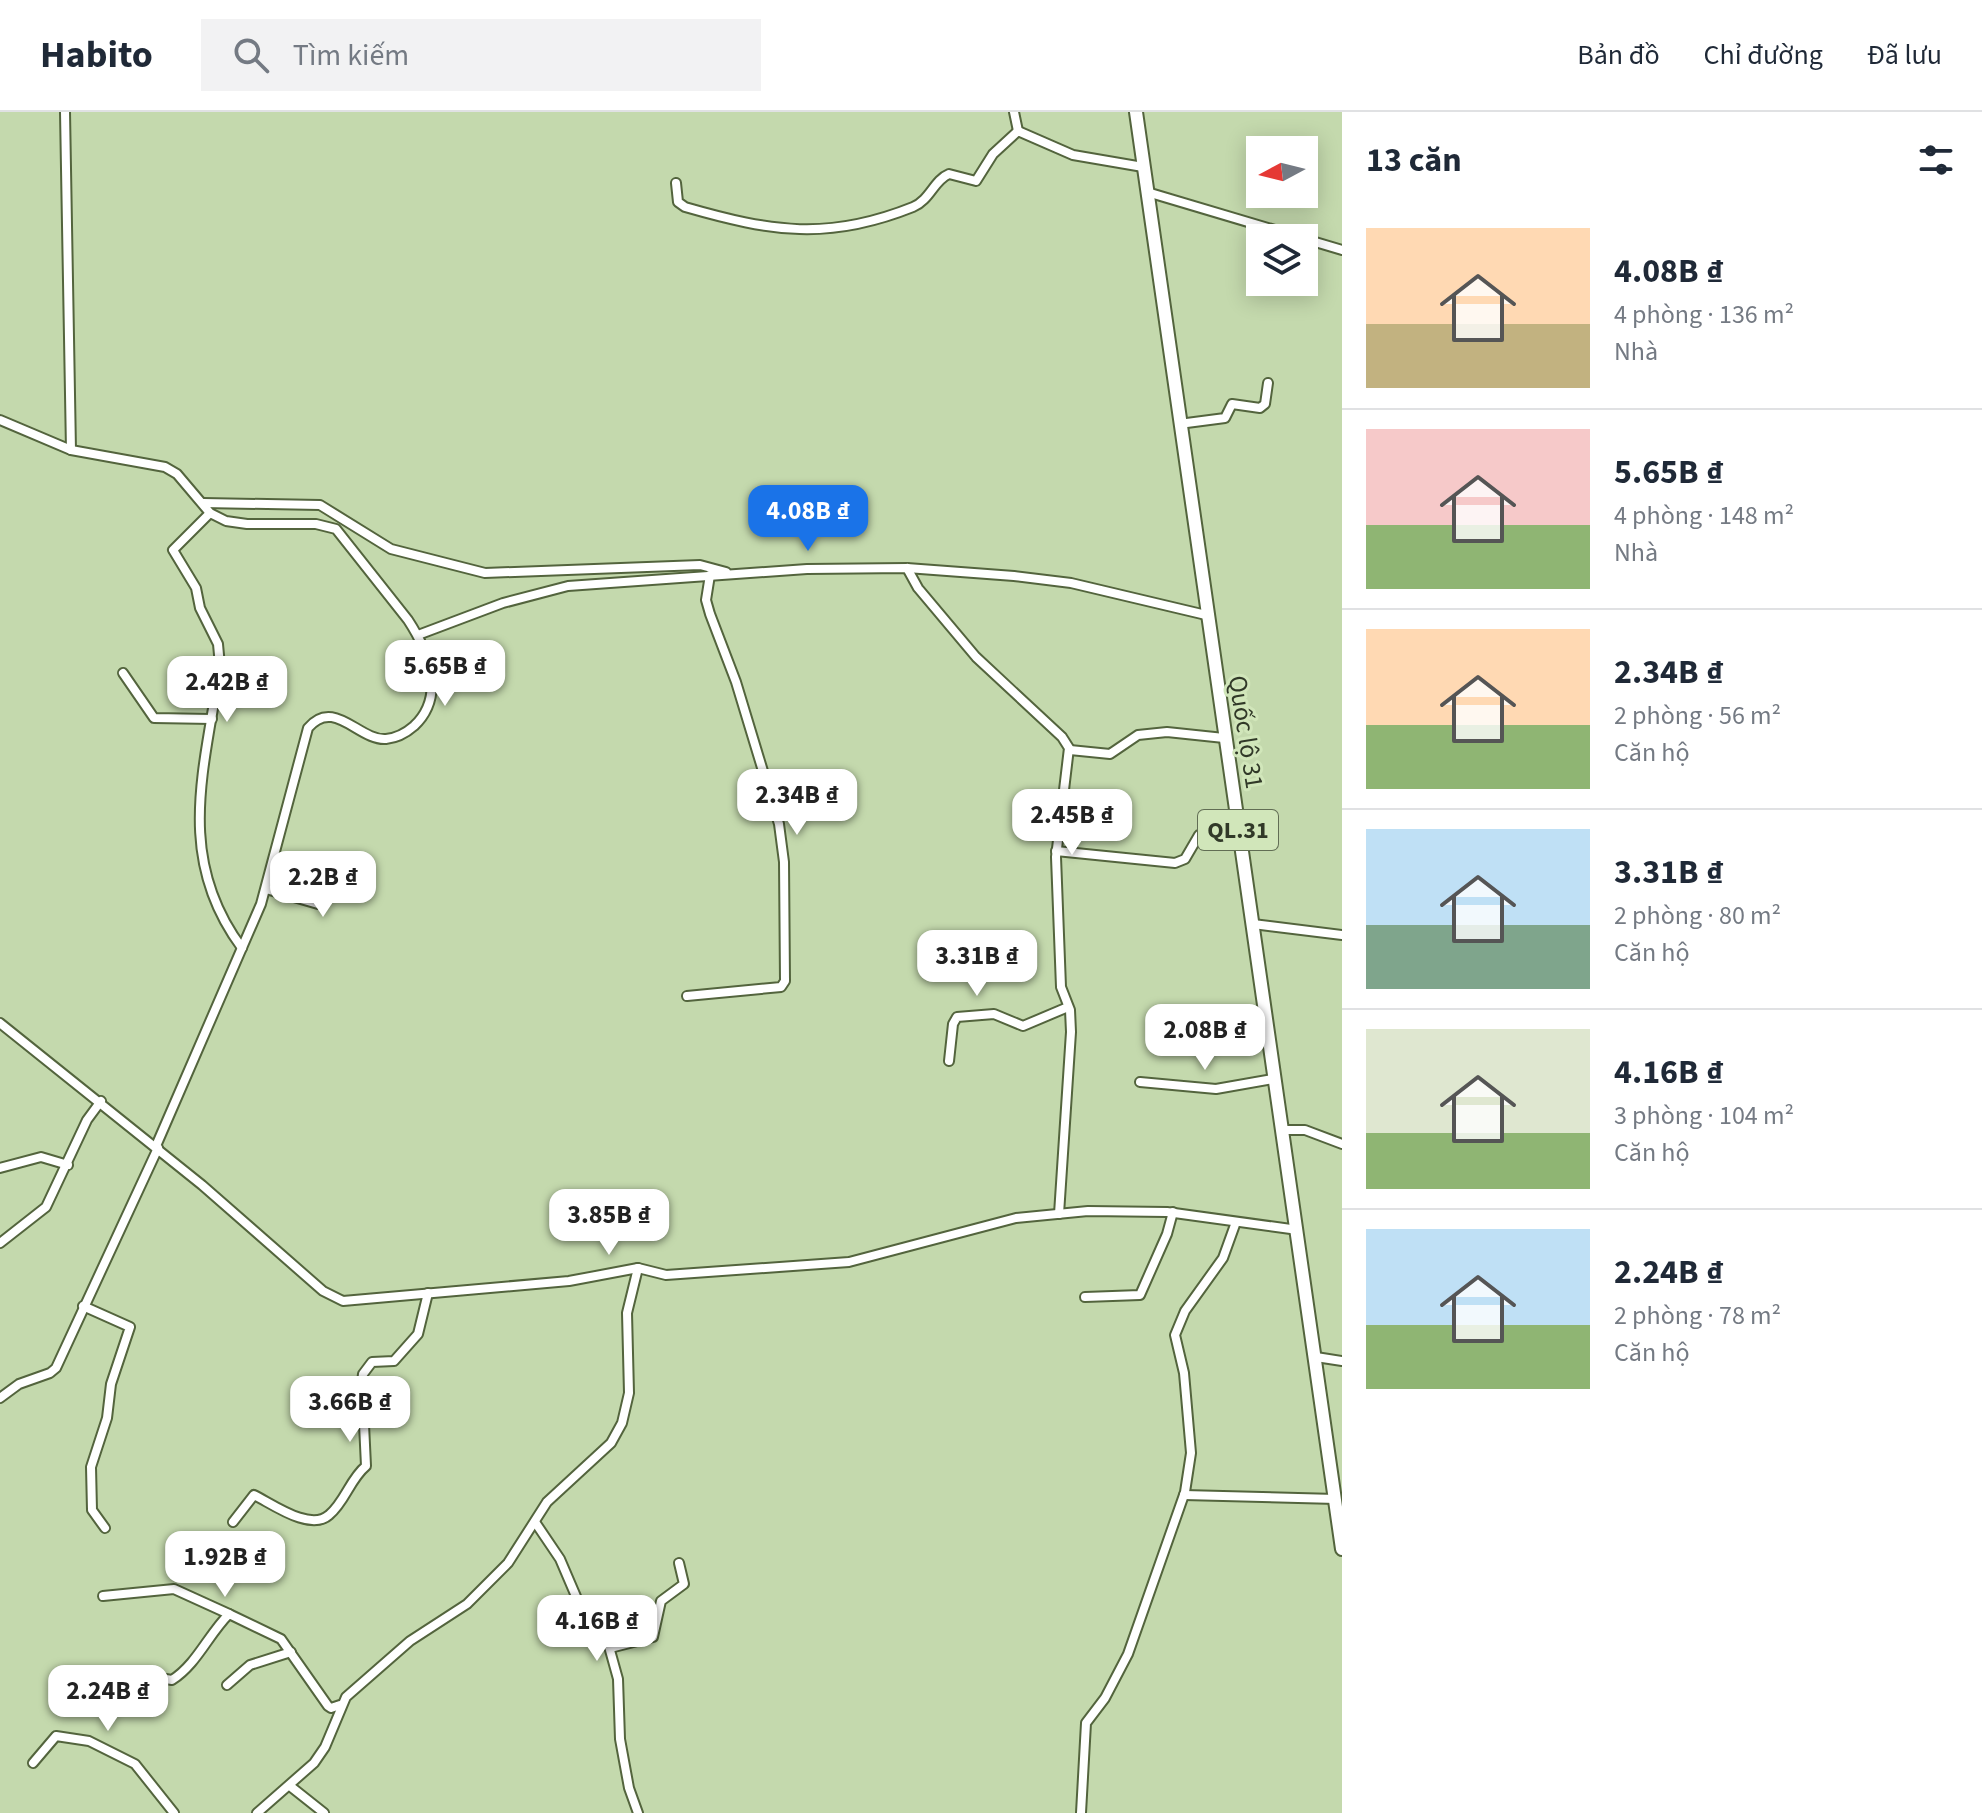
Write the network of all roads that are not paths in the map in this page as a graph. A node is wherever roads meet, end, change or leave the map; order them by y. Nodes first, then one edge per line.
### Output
1 (65, 112) edge
2 (1014, 112) edge
3 (1136, 112) edge
4 (1018, 131) junction
5 (1143, 167) junction
6 (676, 183) dead end
7 (1147, 192) junction
8 (1342, 250) edge
9 (1268, 383) dead end
10 (0, 420) edge
11 (1179, 424) junction
12 (71, 450) junction
13 (203, 503) junction
14 (210, 513) junction
15 (907, 568) junction
16 (727, 573) junction
17 (710, 575) junction
18 (1206, 615) junction
19 (418, 635) junction
20 (123, 673) dead end
21 (212, 719) junction
22 (1224, 738) junction
23 (1070, 750) junction
24 (1240, 842) junction
25 (1056, 851) junction
26 (361, 864) dead end
27 (266, 889) junction
28 (1253, 924) junction
29 (1342, 935) edge
30 (242, 948) junction
31 (687, 996) dead end
32 (1068, 1007) junction
33 (0, 1023) edge
34 (949, 1061) dead end
35 (1273, 1079) junction
36 (1140, 1082) dead end
37 (101, 1101) junction
38 (1281, 1130) junction
39 (1342, 1144) edge
40 (157, 1147) junction
41 (68, 1165) junction
42 (0, 1168) edge
43 (1173, 1212) junction
44 (1059, 1214) junction
45 (1236, 1222) junction
46 (1299, 1230) junction
47 (0, 1243) edge
48 (638, 1268) junction
49 (428, 1293) junction
50 (1085, 1297) dead end
51 (83, 1306) junction
52 (1316, 1357) junction
53 (1342, 1361) edge
54 (0, 1398) edge
55 (1184, 1495) junction
56 (1336, 1499) junction
57 (233, 1522) dead end
58 (535, 1522) junction
59 (105, 1528) dead end
60 (1342, 1549) edge
61 (679, 1563) dead end
62 (103, 1596) dead end
63 (229, 1614) junction
64 (610, 1648) junction
65 (291, 1652) junction
66 (108, 1674) dead end
67 (227, 1685) dead end
68 (340, 1705) junction
69 (33, 1763) dead end
70 (290, 1786) junction
71 (174, 1813) edge
72 (257, 1813) edge
73 (324, 1813) edge
74 (638, 1813) edge
75 (1081, 1813) edge

1 - 12 street
2 - 4 street
3 - 5 highway, Quốc lộ 31 / QL.31
4 - 5 street
4 - 6 street
5 - 7 highway, Quốc lộ 31 / QL.31
7 - 8 street
7 - 11 highway, Quốc lộ 31 / QL.31
9 - 11 street
10 - 12 street
11 - 18 highway, Quốc lộ 31 / QL.31
12 - 13 street
13 - 14 street
13 - 16 street
14 - 19 street
14 - 21 street
15 - 16 street
15 - 18 street
15 - 23 street
16 - 17 street
17 - 19 street
17 - 31 street
18 - 22 highway, Quốc lộ 31 / QL.31
19 - 27 street
20 - 21 street
21 - 30 street
22 - 23 street
22 - 24 highway, Quốc lộ 31 / QL.31
23 - 25 street
24 - 25 street
24 - 28 highway, Quốc lộ 31 / QL.31
25 - 32 street
26 - 27 street
27 - 30 street
28 - 29 street
28 - 35 highway, Quốc lộ 31 / QL.31
30 - 40 street
32 - 34 street
32 - 44 street
33 - 37 street
35 - 36 street
35 - 38 highway, Quốc lộ 31 / QL.31
37 - 40 street
37 - 41 street
38 - 39 street
38 - 46 highway, Quốc lộ 31 / QL.31
40 - 49 street
40 - 51 street
41 - 42 street
41 - 47 street
43 - 44 street
43 - 45 street
43 - 50 street
44 - 48 street
45 - 46 street
45 - 55 street
46 - 52 highway, Quốc lộ 31 / QL.31
48 - 49 street
48 - 58 street
49 - 57 street
51 - 54 street
51 - 59 street
52 - 53 street
52 - 56 highway, Quốc lộ 31 / QL.31
55 - 56 street
55 - 75 street
56 - 60 highway, Quốc lộ 31 / QL.31
58 - 64 street
58 - 68 street
61 - 64 street
62 - 63 street
63 - 65 street
63 - 66 street
64 - 74 street
65 - 67 street
65 - 68 street
68 - 70 street
69 - 71 street
70 - 72 street
70 - 73 street

